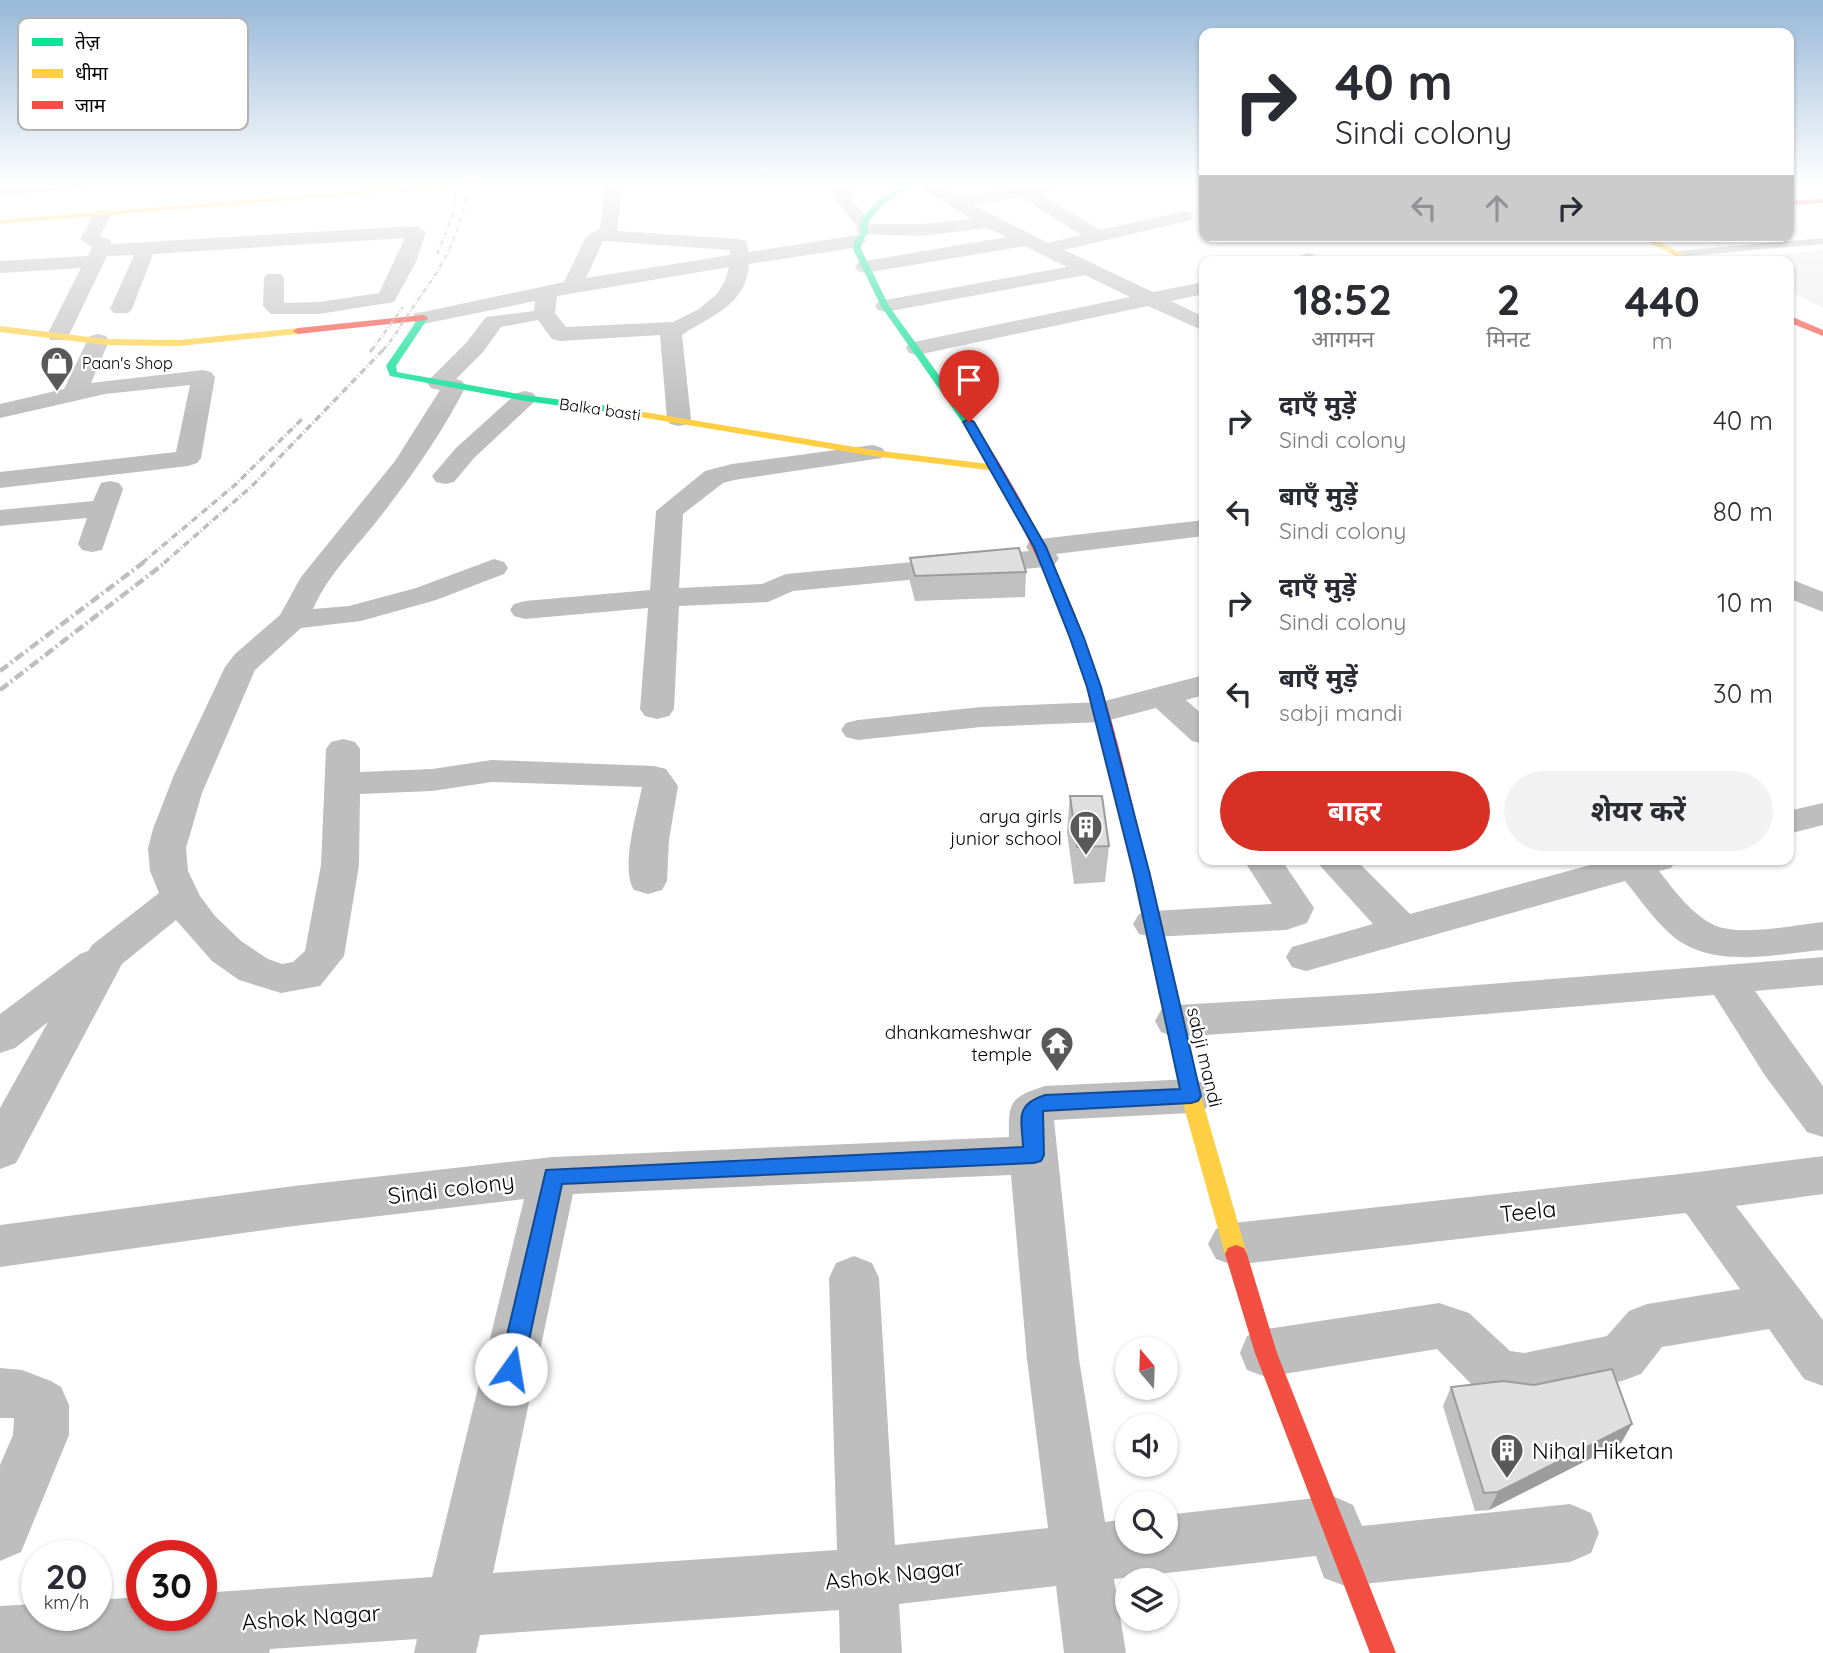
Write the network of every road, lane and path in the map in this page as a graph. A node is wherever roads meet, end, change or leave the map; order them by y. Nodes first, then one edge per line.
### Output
1 (60, 260) edge
2 (95, 260) edge
3 (141, 260) edge
4 (407, 260) edge
5 (589, 260) edge
6 (744, 260) edge
7 (862, 260) edge
8 (906, 260) edge
9 (1068, 260) edge
10 (741, 261) junction
11 (0, 267) edge
12 (865, 267) junction
13 (1087, 269) junction
14 (274, 278) dead end
15 (584, 282) junction
16 (467, 287) dead end
17 (1199, 289) edge
18 (1148, 300) junction
19 (546, 303) junction
20 (885, 306) junction
21 (319, 308) junction
22 (121, 309) dead end
23 (1794, 310) edge
24 (423, 318) junction
25 (1199, 320) edge
26 (1794, 321) edge
27 (1823, 322) edge
28 (678, 328) junction
29 (0, 329) edge
30 (314, 331) junction
31 (1823, 333) edge
32 (58, 335) junction
33 (98, 341) junction
34 (916, 348) junction
35 (446, 384) junction
36 (75, 394) junction
37 (524, 398) junction
38 (0, 411) edge
39 (679, 419) junction
40 (873, 453) junction
41 (120, 465) junction
42 (997, 468) junction
43 (445, 476) dead end
44 (0, 480) edge
45 (102, 509) junction
46 (0, 518) edge
47 (1199, 529) edge
48 (92, 544) dead end
49 (1043, 553) junction
50 (494, 568) dead end
51 (664, 597) junction
52 (525, 610) dead end
53 (292, 620) junction
54 (1199, 686) edge
55 (1164, 697) junction
56 (657, 709) dead end
57 (1102, 712) junction
58 (1199, 729) edge
59 (858, 730) dead end
60 (1823, 814) edge
61 (1794, 821) edge
62 (1266, 865) edge
63 (1339, 865) edge
64 (1639, 865) edge
65 (1647, 865) edge
66 (649, 881) dead end
67 (181, 895) junction
68 (1153, 924) junction
69 (1402, 930) junction
70 (1823, 936) edge
71 (127, 938) junction
72 (1306, 957) dead end
73 (1823, 971) edge
74 (1725, 979) junction
75 (1176, 1021) junction
76 (0, 1037) edge
77 (1191, 1096) junction
78 (1823, 1119) edge
79 (0, 1150) edge
80 (1034, 1155) junction
81 (1823, 1175) edge
82 (554, 1176) junction
83 (1698, 1192) junction
84 (1233, 1244) junction
85 (0, 1246) edge
86 (854, 1278) dead end
87 (1782, 1304) junction
88 (1266, 1353) junction
89 (1823, 1362) edge
90 (0, 1393) edge
91 (0, 1532) edge
92 (1570, 1533) dead end
93 (1339, 1541) junction
94 (1081, 1554) junction
95 (869, 1578) junction
96 (450, 1630) edge
97 (0, 1637) edge
98 (242, 1637) edge
99 (871, 1653) edge
100 (1095, 1653) edge
101 (1383, 1653) edge

1 - 11 street
2 - 32 street
3 - 22 street
4 - 21 street
5 - 15 street
6 - 10 street
7 - 12 main road, sabji mandi
8 - 12 street
9 - 13 street
10 - 15 street
10 - 28 street
12 - 20 main road, sabji mandi
13 - 18 street
13 - 20 street
14 - 21 street
15 - 16 street
15 - 19 street
17 - 18 street
18 - 25 street
18 - 34 street
19 - 24 street
19 - 28 street
19 - 35 street
20 - 34 main road, sabji mandi
21 - 30 street
23 - 27 main road
24 - 30 main road
24 - 35 main road, Balka basti
26 - 31 main road
28 - 39 street
29 - 32 main road
30 - 33 main road
32 - 33 main road
33 - 36 street
34 - 42 main road, sabji mandi
35 - 37 main road, Balka basti
35 - 53 street
36 - 38 street
36 - 41 street
37 - 39 main road, Balka basti
37 - 43 street
39 - 40 main road, Balka basti
40 - 42 main road, Balka basti
40 - 51 street, Balka basti
41 - 44 street
41 - 45 street
42 - 49 main road, sabji mandi
45 - 46 street
45 - 48 street
47 - 49 street
49 - 51 street
49 - 57 main road, sabji mandi
50 - 53 street
51 - 52 street
51 - 56 street, Balka basti
53 - 67 street
54 - 55 street
55 - 57 street
55 - 58 street
57 - 59 street
57 - 68 main road, sabji mandi
60 - 61 street
62 - 68 street
63 - 69 street
64 - 69 street
65 - 70 street
66 - 67 street
67 - 71 street
68 - 75 main road, sabji mandi
69 - 72 street
71 - 76 street
71 - 79 street
73 - 74 street
74 - 75 street
74 - 78 street
75 - 77 main road, sabji mandi
77 - 80 street
77 - 84 main road, sabji mandi
80 - 82 street, Sindi colony
80 - 94 street
81 - 83 street, Teela
82 - 85 street, Sindi colony
82 - 96 street
83 - 84 street, Teela
83 - 87 street
84 - 88 main road, sabji mandi
86 - 95 street
87 - 88 street
87 - 89 street
88 - 93 main road, sabji mandi
90 - 91 street
92 - 93 street, Ashok Nagar
93 - 94 street, Ashok Nagar
93 - 101 main road, sabji mandi
94 - 95 street, Ashok Nagar
94 - 100 street
95 - 96 street, Ashok Nagar
95 - 99 street
96 - 98 street, Ashok Nagar
97 - 98 street, Ashok Nagar

